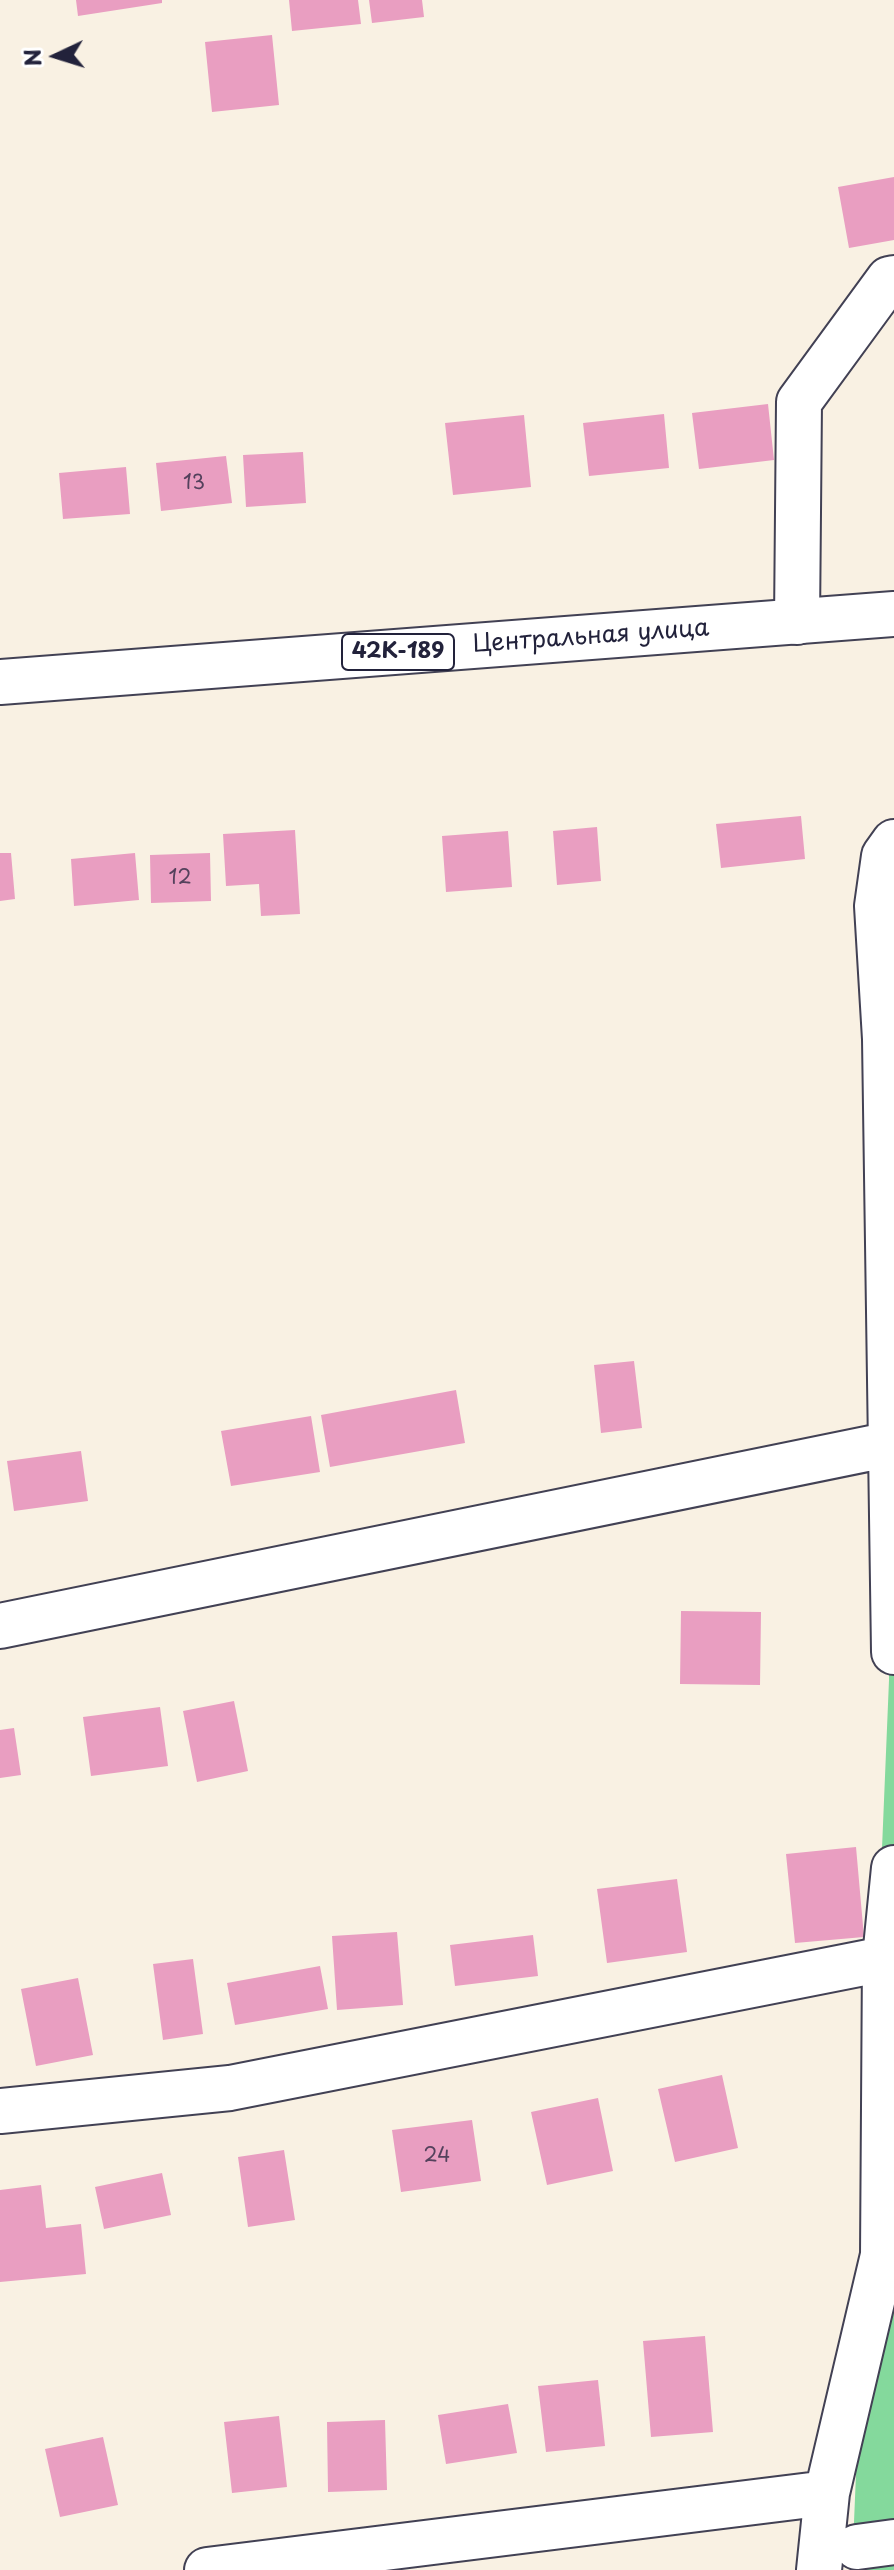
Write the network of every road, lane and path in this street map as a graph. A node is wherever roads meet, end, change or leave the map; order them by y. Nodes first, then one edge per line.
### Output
1 (894, 278) edge
2 (894, 614) edge
3 (797, 622) junction
4 (0, 682) edge
5 (894, 842) edge
6 (892, 1300) edge
7 (891, 1444) junction
8 (0, 1626) edge
9 (894, 1626) edge
10 (894, 1652) edge
11 (894, 1868) edge
12 (889, 1958) edge
13 (0, 2111) edge
14 (888, 2255) edge
15 (827, 2493) junction
16 (207, 2570) edge
17 (819, 2570) edge

1 - 3 street
2 - 3 street, Центральная улица / 42К-189
3 - 4 street, Центральная улица / 42К-189
5 - 6 street
6 - 7 street
7 - 8 street
7 - 9 street
9 - 10 street
11 - 12 street
12 - 13 street
12 - 14 street
14 - 15 street
15 - 16 street
15 - 17 street

